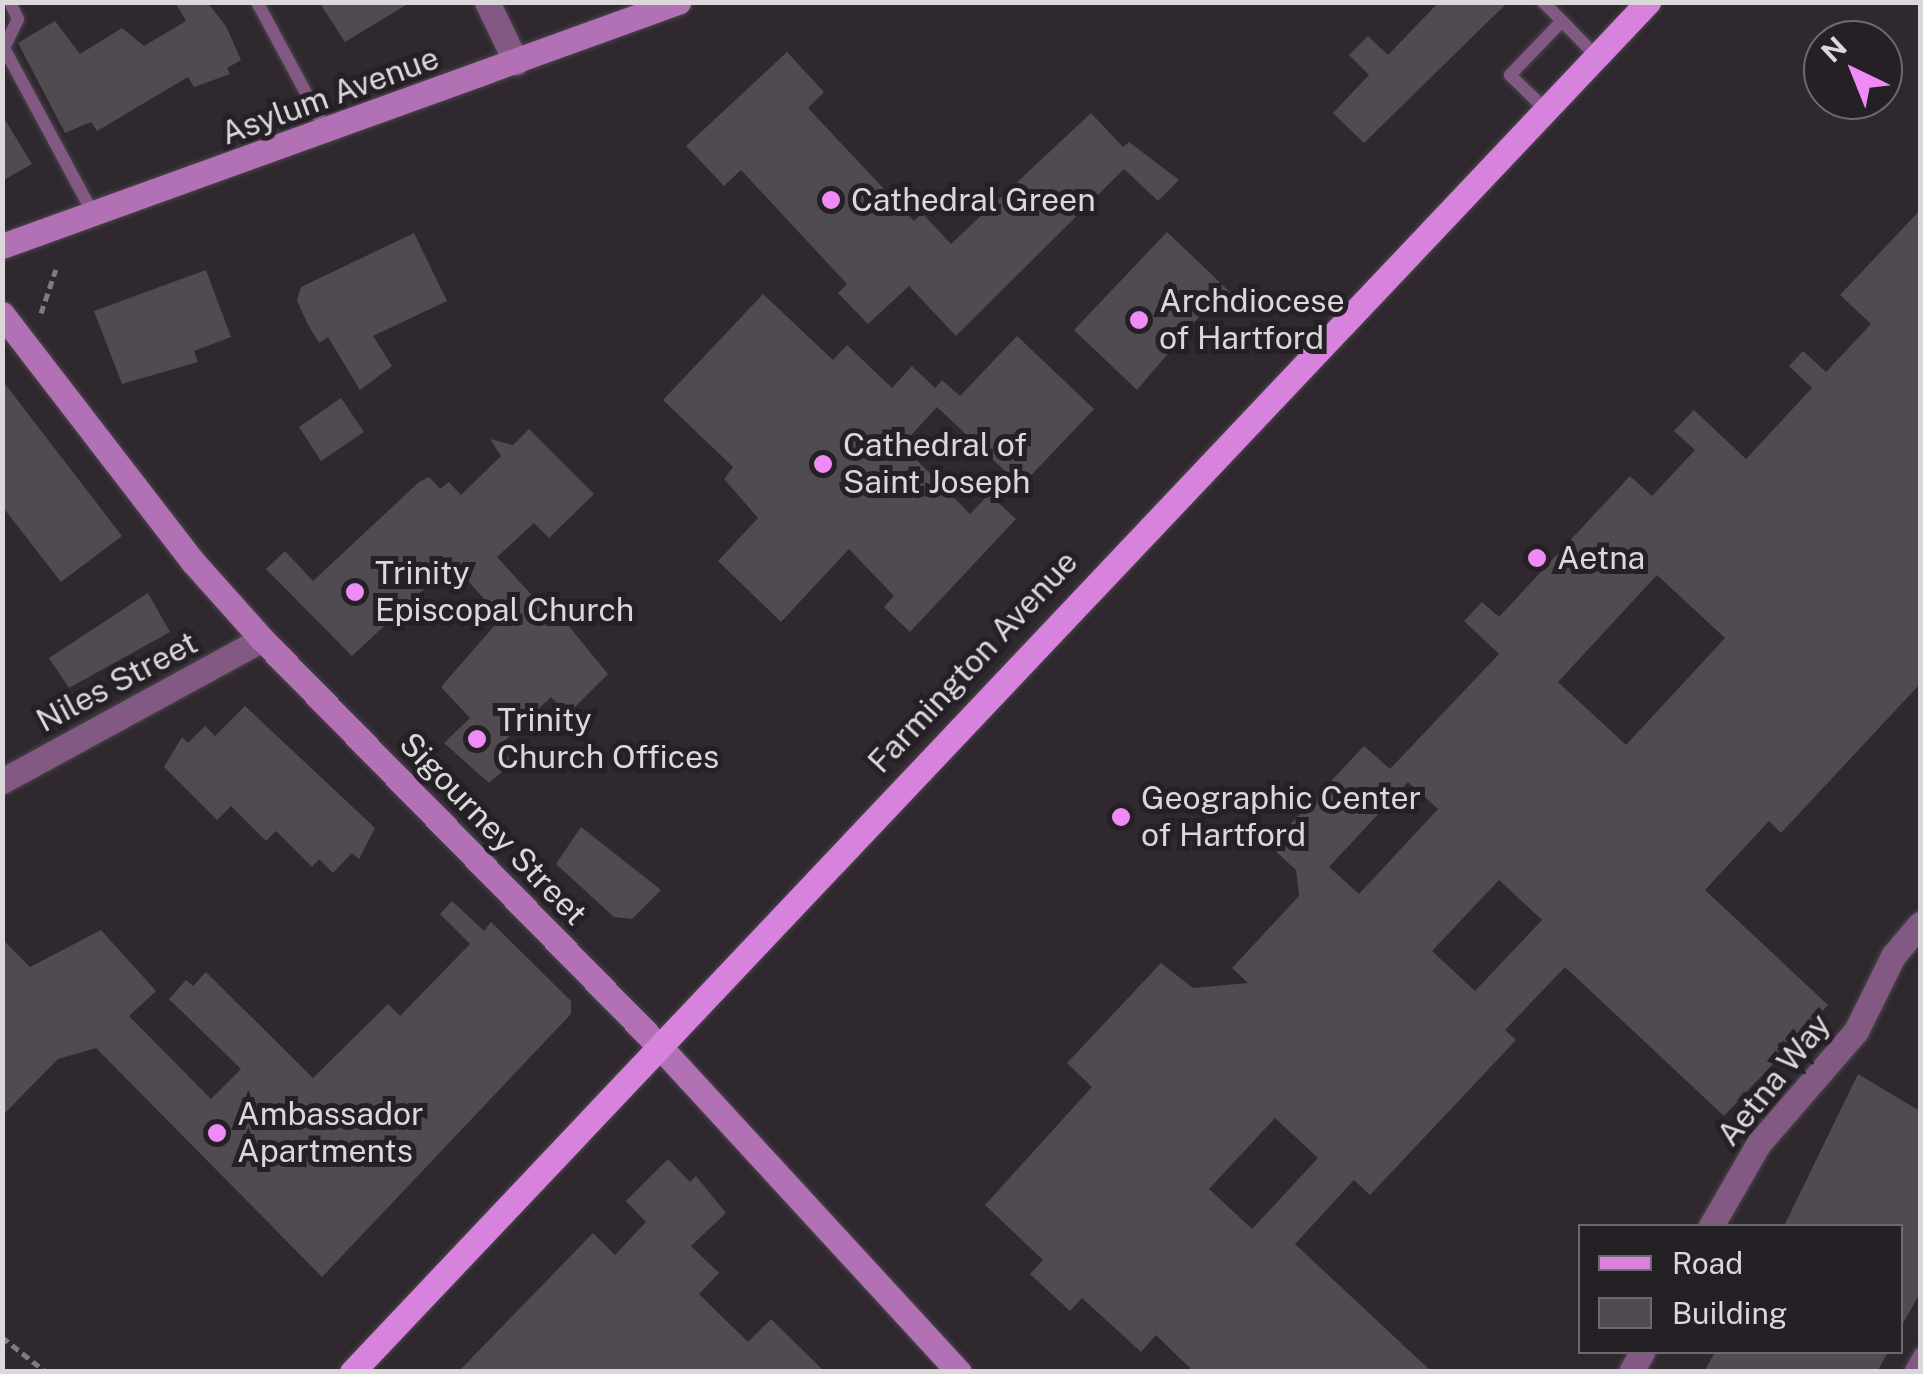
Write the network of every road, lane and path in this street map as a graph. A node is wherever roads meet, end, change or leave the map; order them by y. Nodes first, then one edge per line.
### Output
1 (10, 2) edge
2 (257, 2) edge
3 (488, 2) edge
4 (678, 2) edge
5 (1543, 2) edge
6 (1648, 2) edge
7 (1562, 21) junction
8 (1596, 56) junction
9 (516, 62) junction
10 (1546, 109) junction
11 (328, 132) junction
12 (94, 215) junction
13 (2, 246) edge
14 (56, 269) dead end
15 (40, 313) dead end
16 (2, 314) edge
17 (262, 638) junction
18 (2, 780) edge
19 (1920, 924) edge
20 (661, 1048) junction
21 (1712, 1224) edge
22 (2, 1337) edge
23 (1920, 1354) edge
24 (34, 1370) edge
25 (46, 1372) edge
26 (352, 1372) edge
27 (960, 1372) edge
28 (1910, 1372) edge

1 - 12 lane
2 - 11 lane
3 - 9 street
4 - 9 main road, Asylum Avenue
5 - 7 lane
6 - 8 main road, Farmington Avenue
7 - 8 lane
7 - 10 lane
8 - 10 main road, Farmington Avenue
9 - 11 main road, Asylum Avenue
10 - 20 main road, Farmington Avenue
11 - 12 main road, Asylum Avenue
12 - 13 main road, Asylum Avenue
14 - 15 path
16 - 17 main road, Sigourney Street
17 - 18 street, Niles Street
17 - 20 main road, Sigourney Street
19 - 21 street, Aetna Way
20 - 26 main road, Farmington Avenue
20 - 27 main road, Sigourney Street
22 - 24 path
23 - 28 lane
24 - 25 path

